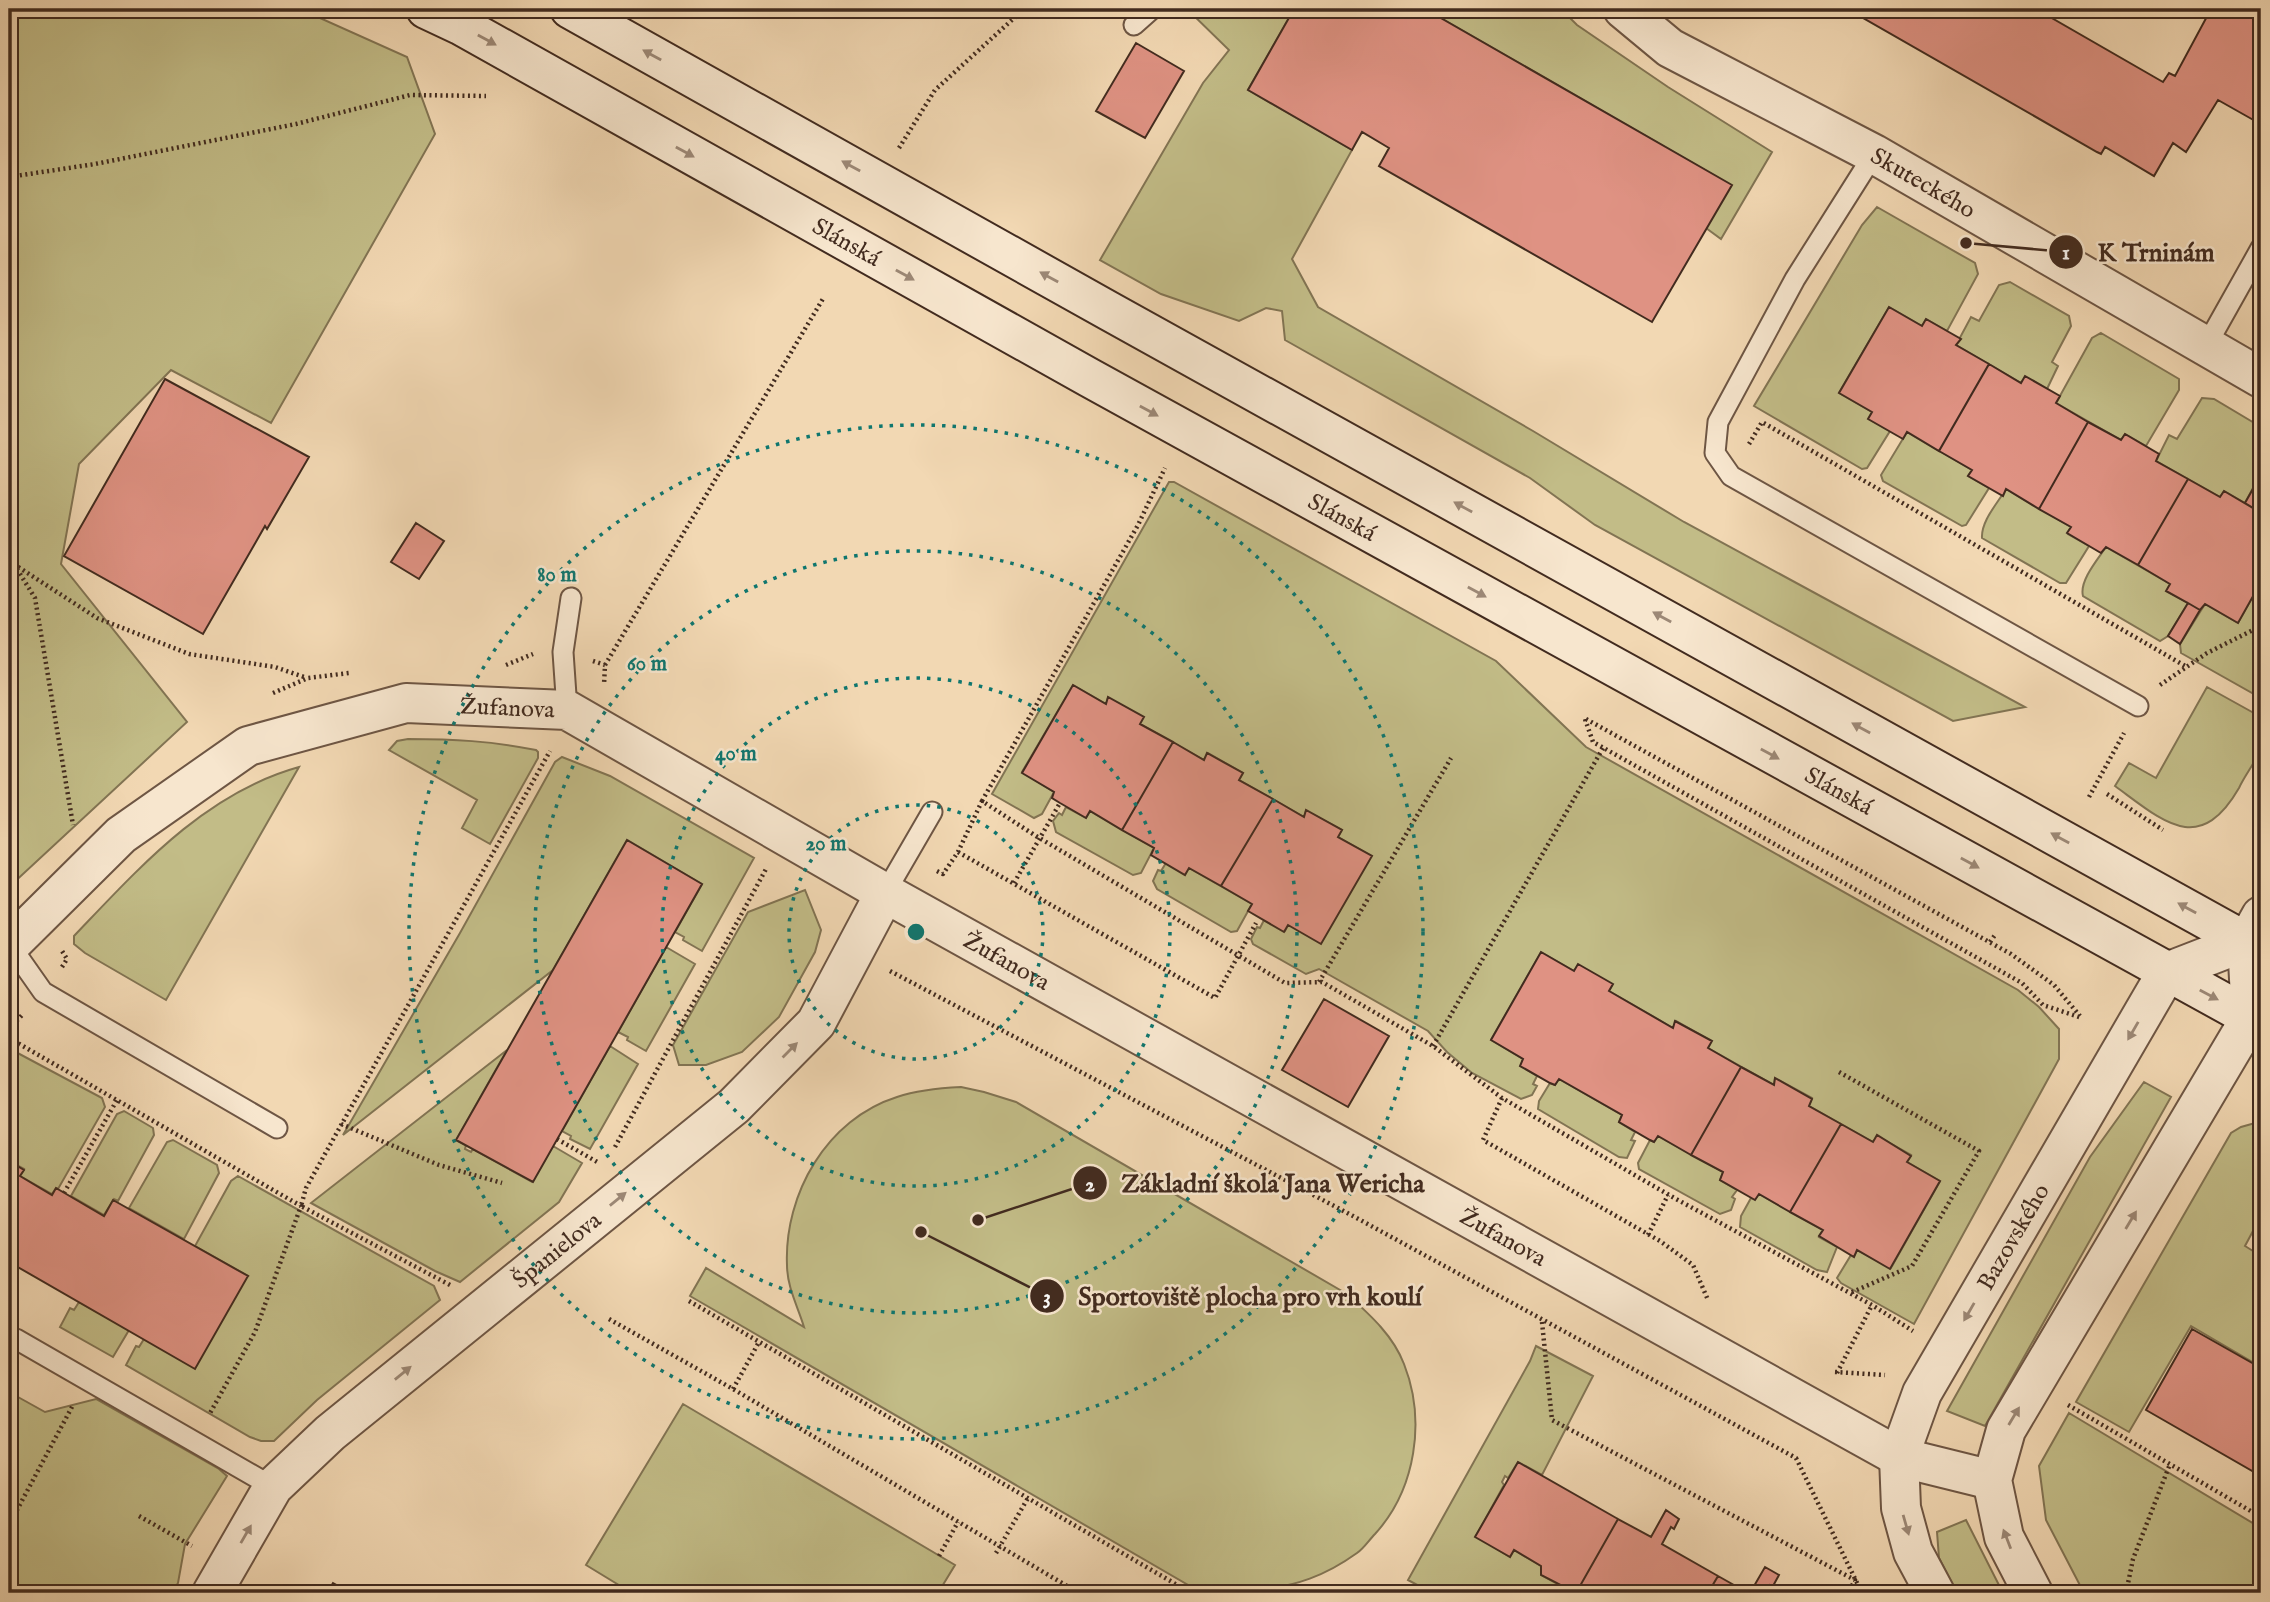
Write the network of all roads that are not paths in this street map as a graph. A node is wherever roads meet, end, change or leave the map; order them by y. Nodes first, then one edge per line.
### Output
1 (426, 9) edge
2 (570, 9) edge
3 (1152, 9) edge
4 (1623, 9) edge
5 (1134, 25) dead end
6 (1874, 154) junction
7 (2261, 248) edge
8 (2206, 346) junction
9 (2261, 378) edge
10 (571, 598) dead end
11 (2138, 706) road end
12 (567, 710) junction
13 (932, 812) dead end
14 (886, 893) junction
15 (2256, 936) edge
16 (9, 946) edge
17 (2167, 972) junction
18 (2256, 1020) edge
19 (276, 1128) dead end
20 (16, 1339) dead end
21 (1899, 1457) junction
22 (1992, 1480) junction
23 (273, 1487) junction
24 (212, 1593) edge
25 (1935, 1593) edge
26 (2033, 1593) edge

1 -> 17 street, Slánská
15 -> 2 street
3 - 5 lane
4 - 6 street, Skuteckého
6 - 8 street, Skuteckého
6 - 11 lane
7 - 8 lane
8 - 9 street, Skuteckého
10 - 12 lane
12 - 14 street, Žufanova
12 - 16 street, Žufanova
13 - 14 lane
14 - 21 street, Žufanova
23 -> 14 street, Španielova
15 - 17 street
15 - 18 street
16 - 19 lane
17 -> 18 street, Slánská
17 -> 21 street, Bazovského
22 -> 18 street
20 - 23 lane
21 - 22 street, Žufanova
21 -> 25 street, Bazovského
26 -> 22 street
24 -> 23 street, Španielova

